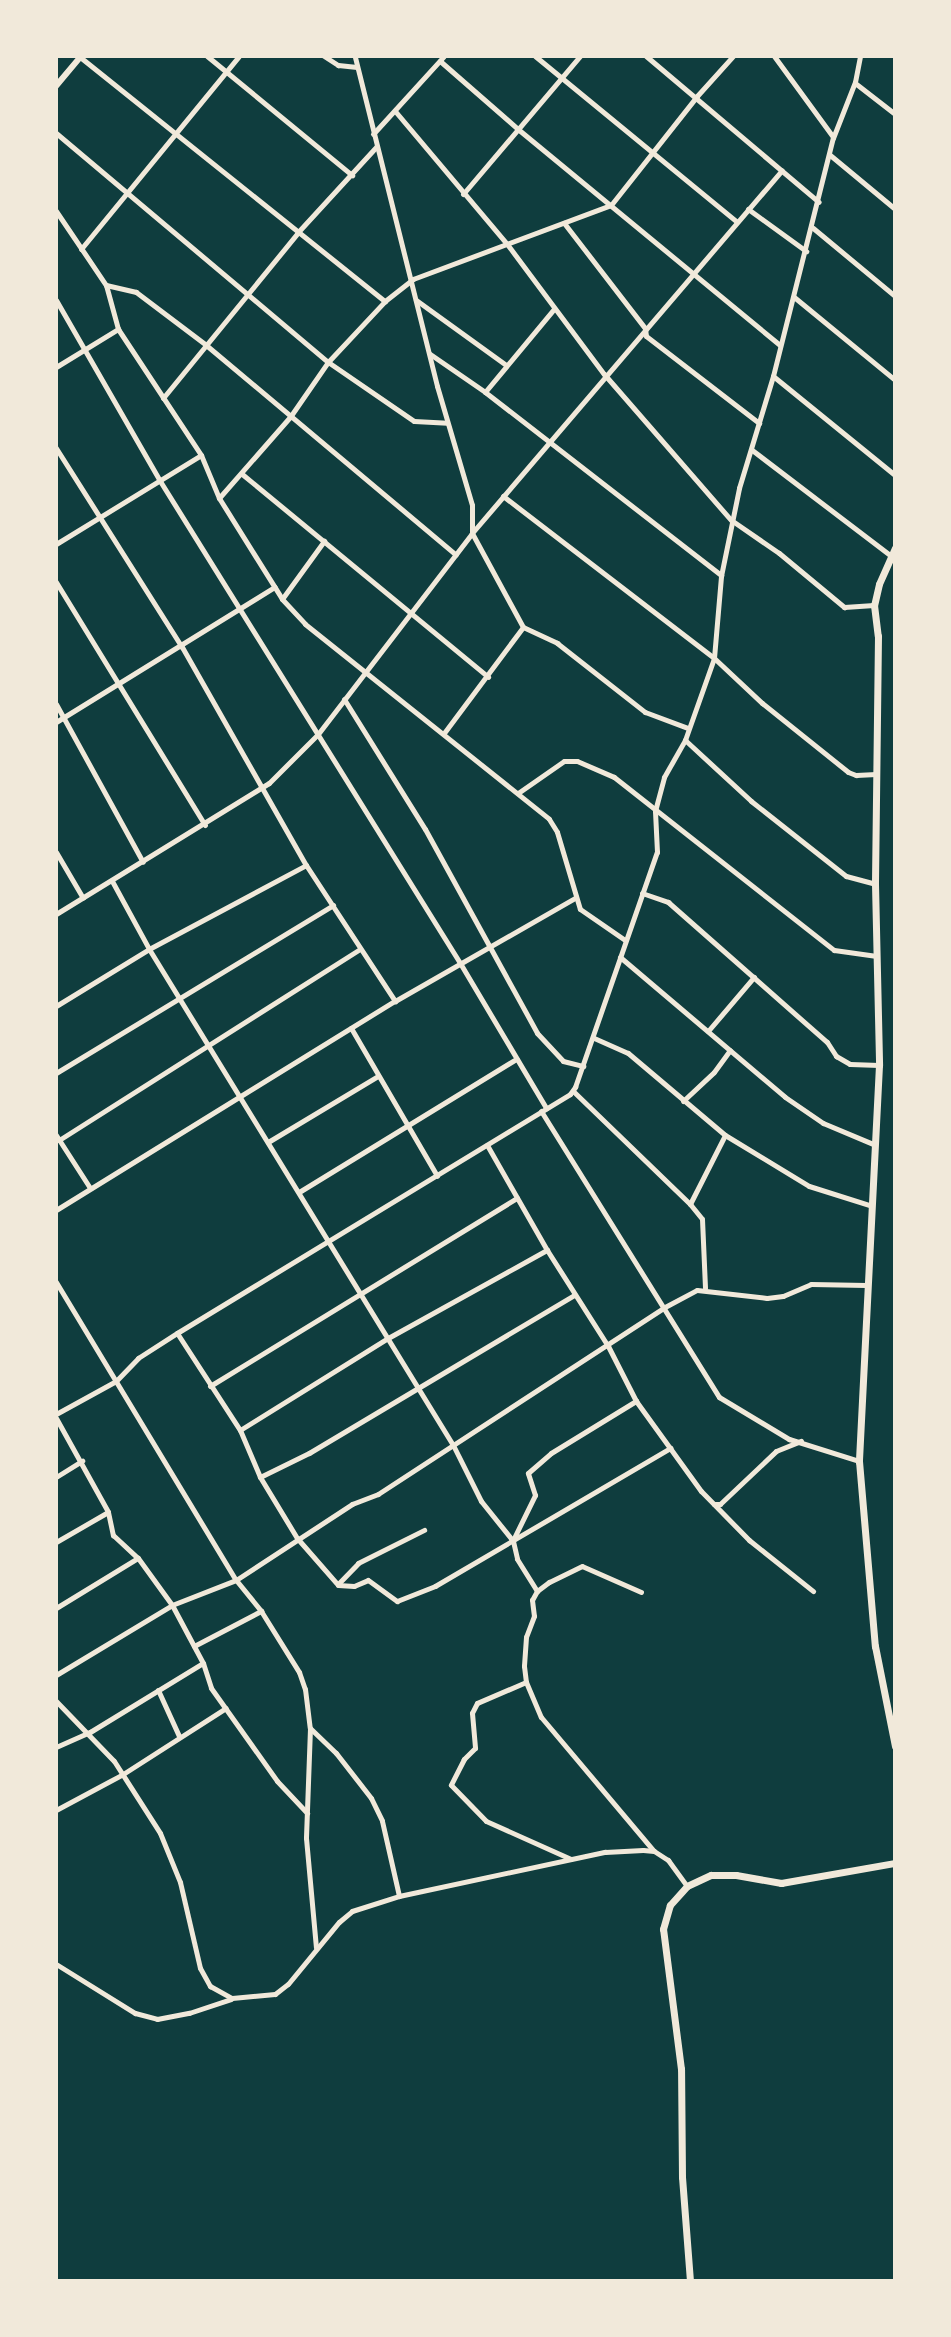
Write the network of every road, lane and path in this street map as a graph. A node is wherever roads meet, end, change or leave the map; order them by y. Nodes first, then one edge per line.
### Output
1 (207, 56) edge
2 (239, 56) edge
3 (324, 56) edge
4 (355, 56) edge
5 (535, 56) edge
6 (580, 56) edge
7 (646, 56) edge
8 (733, 56) edge
9 (774, 56) edge
10 (860, 56) edge
11 (80, 57) edge
12 (442, 58) edge
13 (357, 67) junction
14 (226, 71) junction
15 (564, 79) junction
16 (855, 82) junction
17 (56, 86) edge
18 (697, 96) junction
19 (395, 111) junction
20 (895, 114) edge
21 (519, 130) junction
22 (176, 132) junction
23 (56, 133) edge
24 (373, 134) junction
25 (833, 138) junction
26 (376, 147) junction
27 (652, 153) junction
28 (830, 155) junction
29 (782, 170) junction
30 (352, 175) junction
31 (127, 192) junction
32 (463, 194) junction
33 (819, 202) junction
34 (611, 205) junction
35 (748, 209) junction
36 (895, 209) edge
37 (56, 211) edge
38 (737, 222) junction
39 (564, 223) junction
40 (812, 228) junction
41 (299, 231) junction
42 (507, 244) junction
43 (81, 249) junction
44 (806, 251) junction
45 (693, 272) junction
46 (413, 279) junction
47 (106, 285) junction
48 (248, 292) junction
49 (895, 296) edge
50 (794, 297) junction
51 (56, 300) edge
52 (416, 300) junction
53 (385, 301) junction
54 (554, 309) junction
55 (645, 328) junction
56 (118, 329) junction
57 (206, 345) junction
58 (780, 345) junction
59 (86, 348) junction
60 (429, 353) junction
61 (328, 362) junction
62 (506, 365) junction
63 (56, 367) edge
64 (604, 374) junction
65 (773, 376) junction
66 (895, 380) edge
67 (485, 392) junction
68 (163, 398) junction
69 (290, 417) junction
70 (447, 423) junction
71 (759, 423) junction
72 (549, 441) junction
73 (56, 448) edge
74 (752, 450) junction
75 (201, 455) junction
76 (242, 474) junction
77 (895, 475) edge
78 (160, 481) junction
79 (503, 496) junction
80 (219, 498) junction
81 (99, 518) junction
82 (733, 521) junction
83 (472, 533) junction
84 (324, 541) junction
85 (56, 544) edge
86 (895, 548) edge
87 (456, 555) junction
88 (891, 556) junction
89 (721, 576) junction
90 (56, 582) edge
91 (275, 587) junction
92 (282, 599) junction
93 (874, 605) junction
94 (242, 610) junction
95 (410, 613) junction
96 (523, 627) junction
97 (182, 647) junction
98 (714, 658) junction
99 (363, 672) junction
100 (488, 677) junction
101 (117, 684) junction
102 (344, 699) junction
103 (56, 704) edge
104 (65, 717) junction
105 (56, 722) edge
106 (688, 728) junction
107 (444, 733) junction
108 (318, 734) junction
109 (685, 740) junction
110 (878, 774) junction
111 (262, 787) junction
112 (518, 793) junction
113 (655, 811) junction
114 (205, 825) junction
115 (56, 852) edge
116 (143, 862) junction
117 (306, 865) junction
118 (112, 881) junction
119 (875, 884) junction
120 (642, 893) junction
121 (83, 898) junction
122 (575, 898) junction
123 (333, 905) junction
124 (56, 914) edge
125 (625, 940) junction
126 (488, 948) junction
127 (149, 949) junction
128 (360, 949) junction
129 (877, 956) junction
130 (620, 957) junction
131 (460, 963) junction
132 (754, 977) junction
133 (182, 999) junction
134 (395, 1001) junction
135 (56, 1006) edge
136 (351, 1028) junction
137 (708, 1031) junction
138 (594, 1038) junction
139 (209, 1042) junction
140 (730, 1050) junction
141 (516, 1059) junction
142 (879, 1065) junction
143 (583, 1066) junction
144 (56, 1073) edge
145 (378, 1076) junction
146 (573, 1091) junction
147 (241, 1098) junction
148 (683, 1101) junction
149 (543, 1109) junction
150 (407, 1125) junction
151 (725, 1135) junction
152 (58, 1137) edge
153 (268, 1142) junction
154 (873, 1144) junction
155 (487, 1145) junction
156 (437, 1176) junction
157 (90, 1188) junction
158 (299, 1192) junction
159 (517, 1198) junction
160 (690, 1204) junction
161 (872, 1206) junction
162 (56, 1210) edge
163 (328, 1241) junction
164 (547, 1250) junction
165 (56, 1282) edge
166 (866, 1285) junction
167 (705, 1288) junction
168 (360, 1291) junction
169 (574, 1295) junction
170 (663, 1308) junction
171 (177, 1333) junction
172 (388, 1338) junction
173 (608, 1346) junction
174 (116, 1381) junction
175 (210, 1386) junction
176 (417, 1388) junction
177 (636, 1401) junction
178 (56, 1416) edge
179 (240, 1430) junction
180 (801, 1441) junction
181 (453, 1445) junction
182 (670, 1448) junction
183 (82, 1461) junction
184 (859, 1461) junction
185 (56, 1477) edge
186 (260, 1477) junction
187 (713, 1504) junction
188 (108, 1512) junction
189 (424, 1530) dead end
190 (297, 1538) junction
191 (513, 1541) junction
192 (56, 1542) edge
193 (138, 1558) junction
194 (236, 1580) junction
195 (338, 1585) junction
196 (537, 1591) junction
197 (813, 1591) dead end
198 (641, 1592) dead end
199 (172, 1605) junction
200 (56, 1608) edge
201 (261, 1611) junction
202 (194, 1646) junction
203 (203, 1663) junction
204 (56, 1675) edge
205 (526, 1682) junction
206 (158, 1690) junction
207 (56, 1701) edge
208 (226, 1708) junction
209 (310, 1728) junction
210 (90, 1732) junction
211 (179, 1736) junction
212 (895, 1746) edge
213 (56, 1747) edge
214 (123, 1774) junction
215 (56, 1810) edge
216 (307, 1813) junction
217 (654, 1851) junction
218 (572, 1859) junction
219 (895, 1863) edge
220 (687, 1886) junction
221 (399, 1896) junction
222 (316, 1949) junction
223 (56, 1964) edge
224 (232, 1998) junction
225 (690, 2281) edge

1 - 14 street
2 - 14 street
3 - 13 street
4 - 13 street
5 - 15 street
6 - 15 street
7 - 18 street
8 - 18 street
9 - 25 street
10 - 16 street
11 - 17 street
11 - 22 street
12 - 19 street
12 - 21 street
13 - 24 street
14 - 22 street
14 - 30 street
15 - 21 street
15 - 27 street
16 - 20 street
16 - 25 street
18 - 27 street
18 - 29 street
19 - 24 street
19 - 32 street
21 - 32 street
21 - 34 street
22 - 31 street
22 - 41 street
23 - 31 street
24 - 26 street
25 - 28 street
26 - 30 street
26 - 46 street
27 - 34 street
27 - 38 street
28 - 33 street
28 - 36 street
29 - 33 street
29 - 35 street
30 - 41 street
31 - 43 street
31 - 48 street
32 - 42 street
33 - 40 street
34 - 39 street
34 - 45 street
35 - 38 street
35 - 44 street
37 - 43 street
38 - 45 street
39 - 42 street
39 - 55 street
40 - 44 street
40 - 49 street
41 - 48 street
41 - 53 street
42 - 46 street
42 - 54 street
43 - 47 street
44 - 50 street
45 - 55 street
45 - 58 street
46 - 52 street
46 - 53 street
47 - 56 street
47 - 57 street
48 - 57 street
48 - 61 street
50 - 58 street
50 - 66 street
51 - 59 street
52 - 60 street
52 - 62 street
53 - 61 street
54 - 62 street
54 - 64 street
55 - 64 street
55 - 71 street
56 - 59 street
56 - 68 street
57 - 68 street
57 - 69 street
58 - 65 street
59 - 63 street
59 - 78 street
60 - 67 street
60 - 70 street
61 - 69 street
61 - 70 street
62 - 67 street
64 - 72 street
64 - 82 street
65 - 71 street
65 - 77 street
67 - 72 street
68 - 75 street
69 - 76 street
69 - 87 street
70 - 83 street
71 - 74 street
72 - 79 street
72 - 89 street
73 - 81 street
74 - 82 street
74 - 88 street
75 - 78 street
75 - 80 street
76 - 80 street
76 - 84 street
78 - 81 street
78 - 94 street
79 - 83 street
79 - 98 street
80 - 91 street
81 - 85 street
81 - 97 street
82 - 89 street
82 - 93 street
83 - 87 street
83 - 96 street
84 - 92 street
84 - 95 street
86 - 88 main road
87 - 95 street
88 - 93 main road
89 - 98 street
90 - 101 street
91 - 92 street
91 - 94 street
92 - 99 street
93 - 110 main road
94 - 97 street
94 - 108 street
95 - 99 street
95 - 100 street
96 - 100 street
96 - 106 street
97 - 101 street
97 - 111 street
98 - 106 street
98 - 110 street
99 - 102 street
99 - 107 street
100 - 107 street
101 - 104 street
101 - 114 street
102 - 108 street
102 - 126 street
103 - 104 street
104 - 105 street
104 - 116 street
106 - 109 street
107 - 112 street
108 - 111 street
108 - 131 street
109 - 113 street
109 - 119 street
110 - 119 main road
111 - 114 street
111 - 117 street
112 - 113 street
112 - 122 street
113 - 120 street
113 - 129 street
114 - 116 street
115 - 121 street
116 - 118 street
117 - 123 street
117 - 127 street
118 - 121 street
118 - 127 street
119 - 129 main road
120 - 125 street
120 - 132 street
121 - 124 street
122 - 125 street
122 - 126 street
123 - 128 street
123 - 133 street
125 - 130 street
126 - 131 street
126 - 143 street
127 - 133 street
127 - 135 street
128 - 134 street
128 - 139 street
129 - 142 main road
130 - 137 street
130 - 138 street
131 - 134 street
131 - 141 street
132 - 137 street
132 - 142 street
133 - 139 street
133 - 144 street
134 - 136 street
136 - 145 street
136 - 147 street
137 - 140 street
138 - 143 street
138 - 148 street
139 - 147 street
139 - 152 street
140 - 148 street
140 - 154 street
141 - 149 street
141 - 150 street
142 - 154 main road
143 - 146 street
145 - 150 street
145 - 153 street
146 - 149 street
146 - 160 street
147 - 153 street
147 - 157 street
148 - 151 street
149 - 155 street
149 - 170 street
150 - 156 street
150 - 158 street
151 - 160 street
151 - 161 street
152 - 157 street
153 - 158 street
154 - 161 main road
155 - 156 street
155 - 159 street
156 - 163 street
157 - 162 street
158 - 163 street
159 - 164 street
159 - 168 street
160 - 167 street
161 - 166 main road
163 - 168 street
163 - 171 street
164 - 169 street
164 - 172 street
165 - 174 street
166 - 167 street
166 - 184 main road
167 - 170 street
168 - 172 street
168 - 175 street
169 - 173 street
169 - 176 street
170 - 173 street
170 - 180 street
171 - 174 street
171 - 175 street
172 - 176 street
172 - 179 street
173 - 177 street
173 - 181 street
174 - 178 street
174 - 194 street
175 - 179 street
176 - 181 street
176 - 186 street
177 - 182 street
177 - 191 street
178 - 183 street
179 - 186 street
180 - 184 street
180 - 187 street
181 - 190 street
181 - 191 street
182 - 187 street
182 - 191 street
183 - 185 street
183 - 188 street
184 - 212 main road
186 - 190 street
187 - 197 street
188 - 192 street
188 - 193 street
189 - 195 street
190 - 194 street
190 - 195 street
191 - 195 street
191 - 196 street
193 - 199 street
193 - 200 street
194 - 199 street
194 - 201 street
196 - 198 street
196 - 205 street
199 - 202 street
199 - 204 street
201 - 202 street
201 - 209 street
202 - 203 street
203 - 206 street
203 - 208 street
205 - 217 street
205 - 218 street
206 - 210 street
206 - 211 street
207 - 210 street
208 - 211 street
208 - 216 street
209 - 216 street
209 - 221 street
210 - 213 street
210 - 214 street
211 - 214 street
214 - 215 street
214 - 224 street
216 - 222 street
217 - 218 street
217 - 220 street
218 - 221 street
219 - 220 main road
220 - 225 main road
221 - 222 street
222 - 224 street
223 - 224 street

